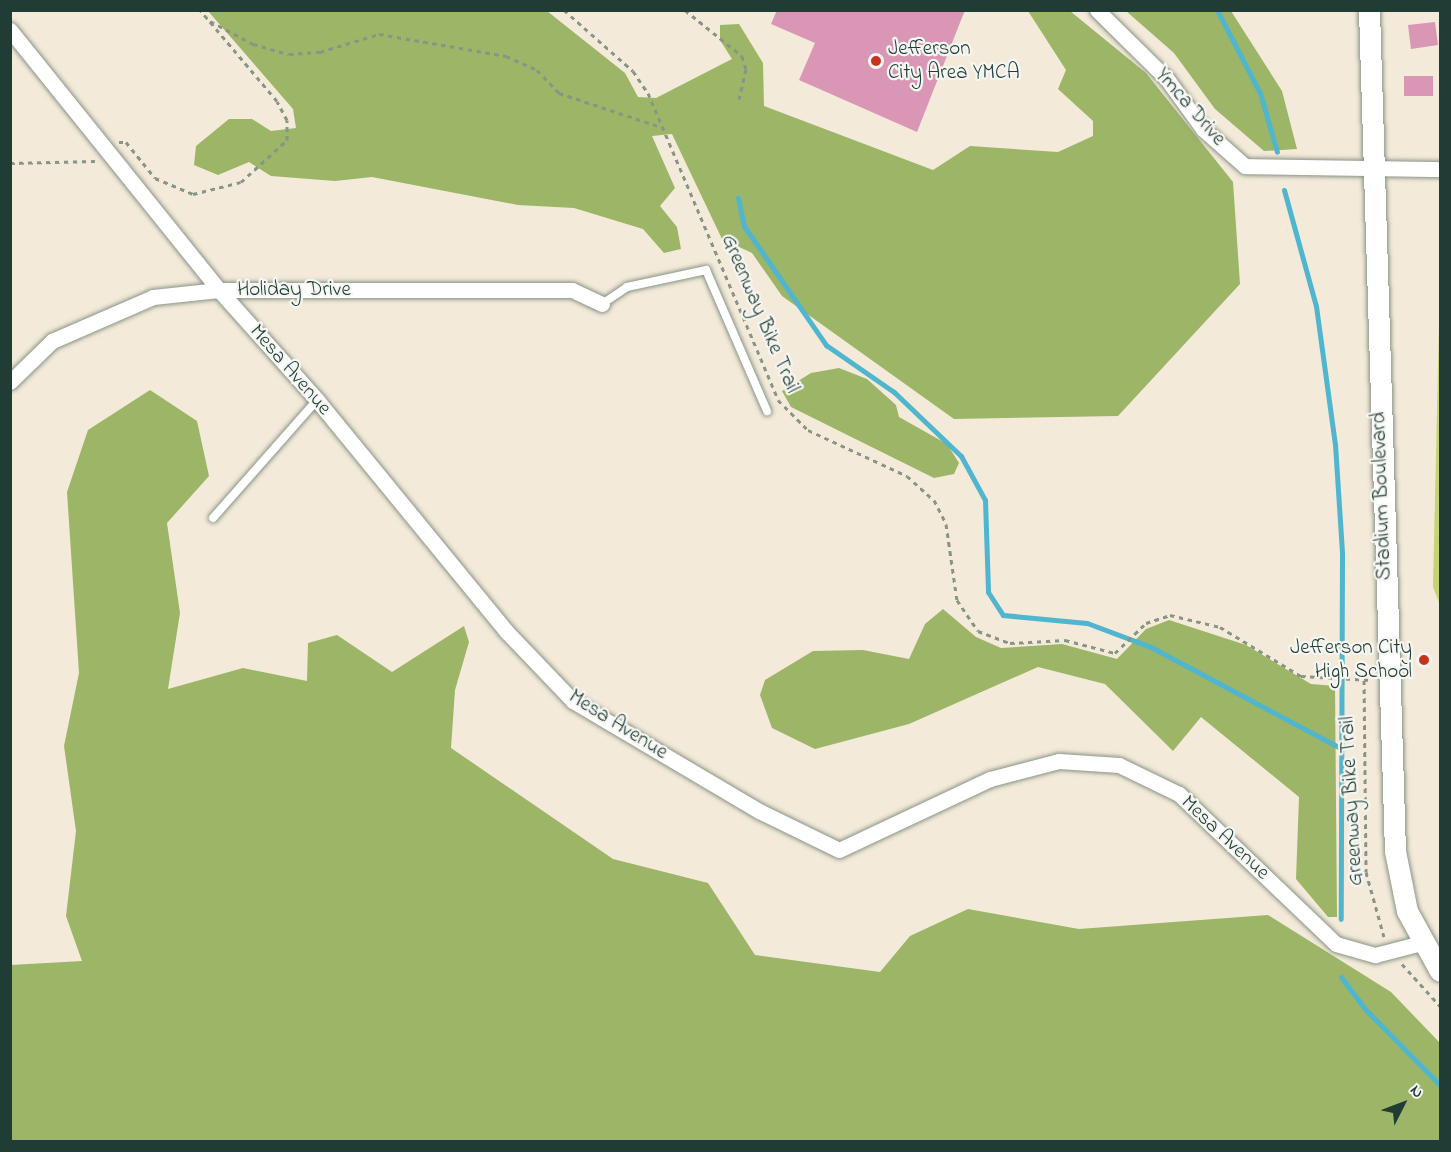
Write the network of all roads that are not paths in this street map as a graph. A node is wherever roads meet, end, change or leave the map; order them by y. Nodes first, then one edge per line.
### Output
1 (1097, 10) edge
2 (1369, 10) edge
3 (10, 30) edge
4 (1370, 169) junction
5 (1440, 169) edge
6 (219, 290) junction
7 (602, 304) joint
8 (10, 382) edge
9 (317, 400) junction
10 (767, 411) dead end
11 (213, 518) dead end
12 (1421, 943) junction
13 (1440, 971) edge

1 - 4 street, Ymca Drive
2 - 4 main road, Stadium Boulevard
3 - 6 street, Mesa Avenue
4 - 5 street, Ymca Drive
4 - 12 main road, Stadium Boulevard
6 - 7 street, Holiday Drive
6 - 8 street, Holiday Drive
6 - 9 street, Mesa Avenue
7 - 10 lane
9 - 11 lane
9 - 12 street, Mesa Avenue
12 - 13 main road, Stadium Boulevard

